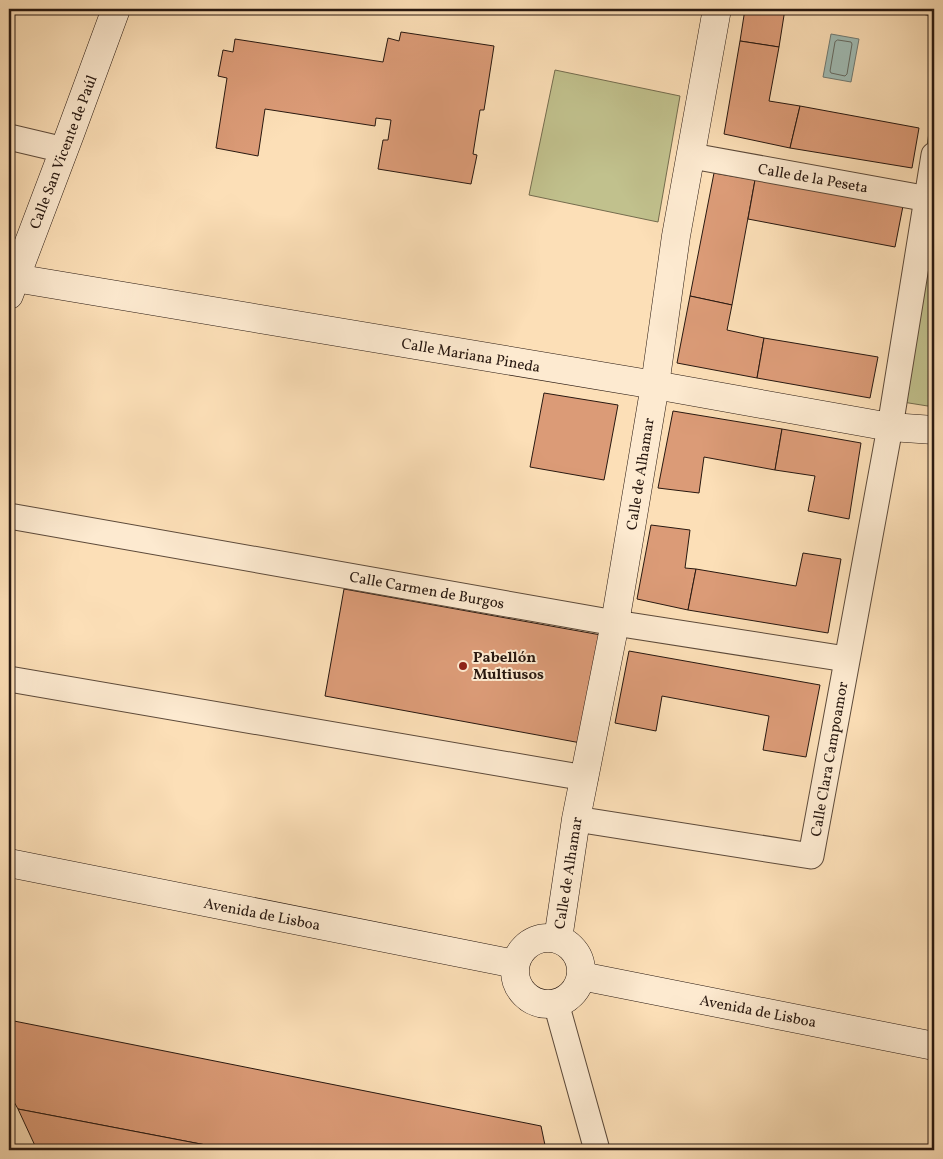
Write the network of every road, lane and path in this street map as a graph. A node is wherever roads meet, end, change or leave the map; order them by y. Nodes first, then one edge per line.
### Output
1 (116, 9) edge
2 (717, 9) edge
3 (9, 137) edge
4 (64, 150) junction
5 (934, 155) edge
6 (692, 156) junction
7 (931, 199) edge
8 (11, 284) edge
9 (655, 385) junction
10 (890, 427) junction
11 (934, 430) edge
12 (9, 516) edge
13 (615, 624) junction
14 (846, 659) junction
15 (9, 679) edge
16 (585, 778) junction
17 (576, 819) junction
18 (9, 863) edge
19 (558, 939) junction
20 (515, 964) junction
21 (581, 976) junction
22 (556, 1003) junction
23 (934, 1046) edge
24 (596, 1150) edge

1 - 4 street, Calle San Vicente de Paúl
2 - 6 street, Calle de Alhamar
3 - 4 street
4 - 8 street, Calle San Vicente de Paúl
5 - 7 street, Calle Clara Campoamor
6 - 7 street, Calle de la Peseta
6 - 9 street, Calle de Alhamar
7 - 10 street, Calle Clara Campoamor
8 - 9 street, Calle Mariana Pineda
9 - 10 street, Calle Mariana Pineda
9 - 13 street, Calle de Alhamar
10 - 11 street, Calle Mariana Pineda
10 - 14 street, Calle Clara Campoamor
12 - 13 street, Calle Carmen de Burgos
13 - 14 street, Calle Carmen de Burgos
13 - 16 street, Calle de Alhamar
14 - 17 street, Calle Clara Campoamor
15 - 16 street
16 - 17 street, Calle de Alhamar
17 - 19 street, Calle de Alhamar
18 - 20 street, Avenida de Lisboa
19 - 20 street
19 - 21 street
20 - 22 street
21 - 22 street
21 - 23 street, Avenida de Lisboa
22 - 24 street

